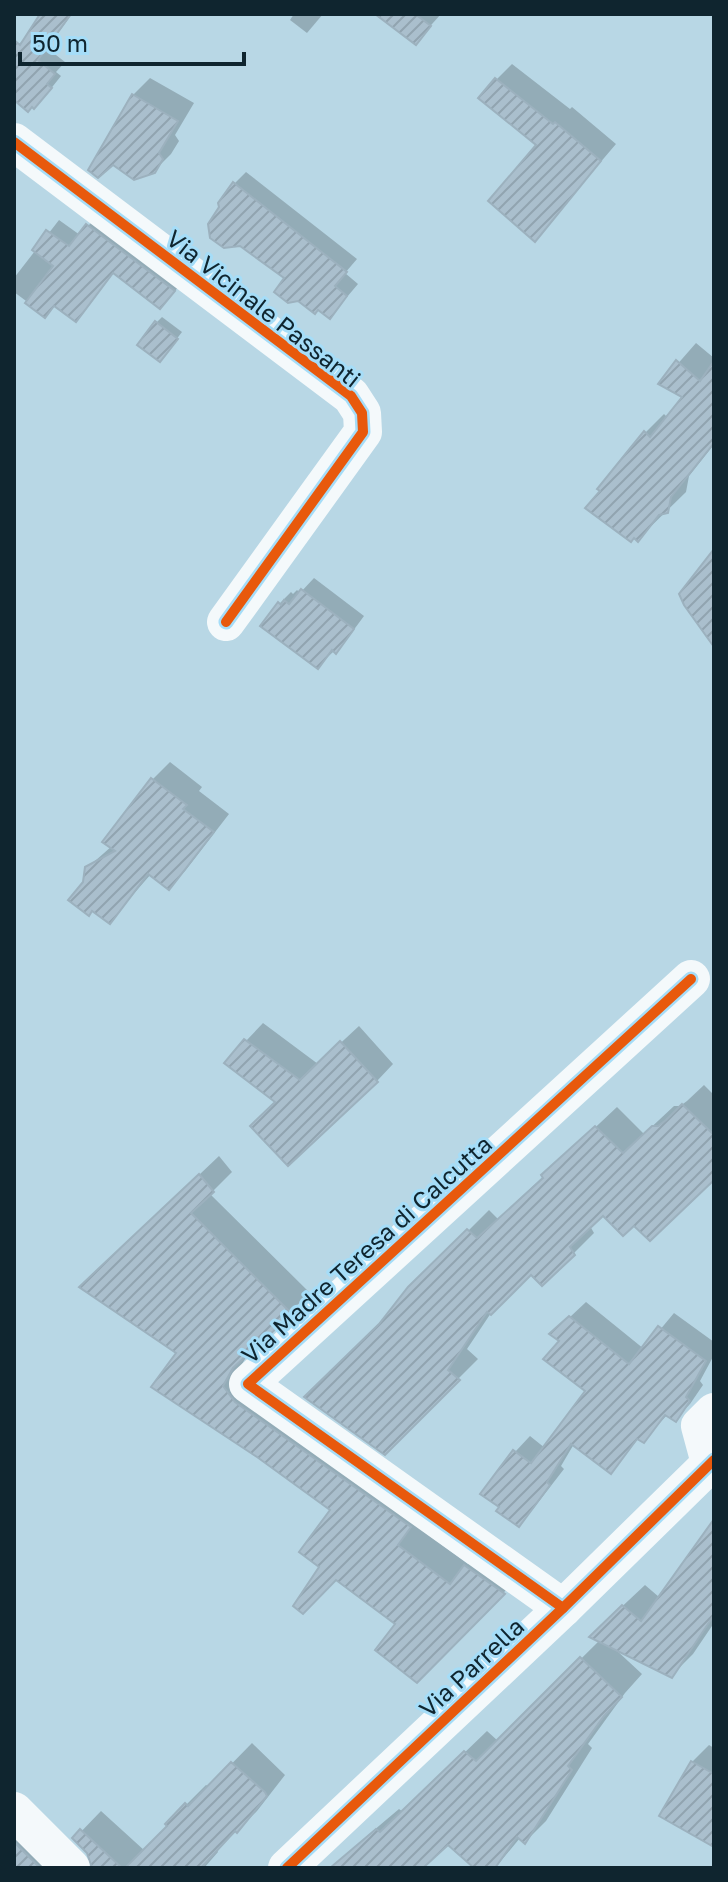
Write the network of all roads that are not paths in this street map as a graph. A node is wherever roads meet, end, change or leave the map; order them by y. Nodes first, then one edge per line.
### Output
1 (14, 142) edge
2 (226, 622) dead end
3 (691, 979) dead end
4 (714, 1412) edge
5 (712, 1462) edge
6 (563, 1608) junction
7 (14, 1811) edge
8 (71, 1868) edge
9 (287, 1868) edge

1 - 2 street, Via Vicinale Passanti
3 - 6 street, Via Madre Teresa di Calcutta
4 - 5 street
5 - 6 street, Via Parrella
6 - 9 street, Via Parrella
7 - 8 street

